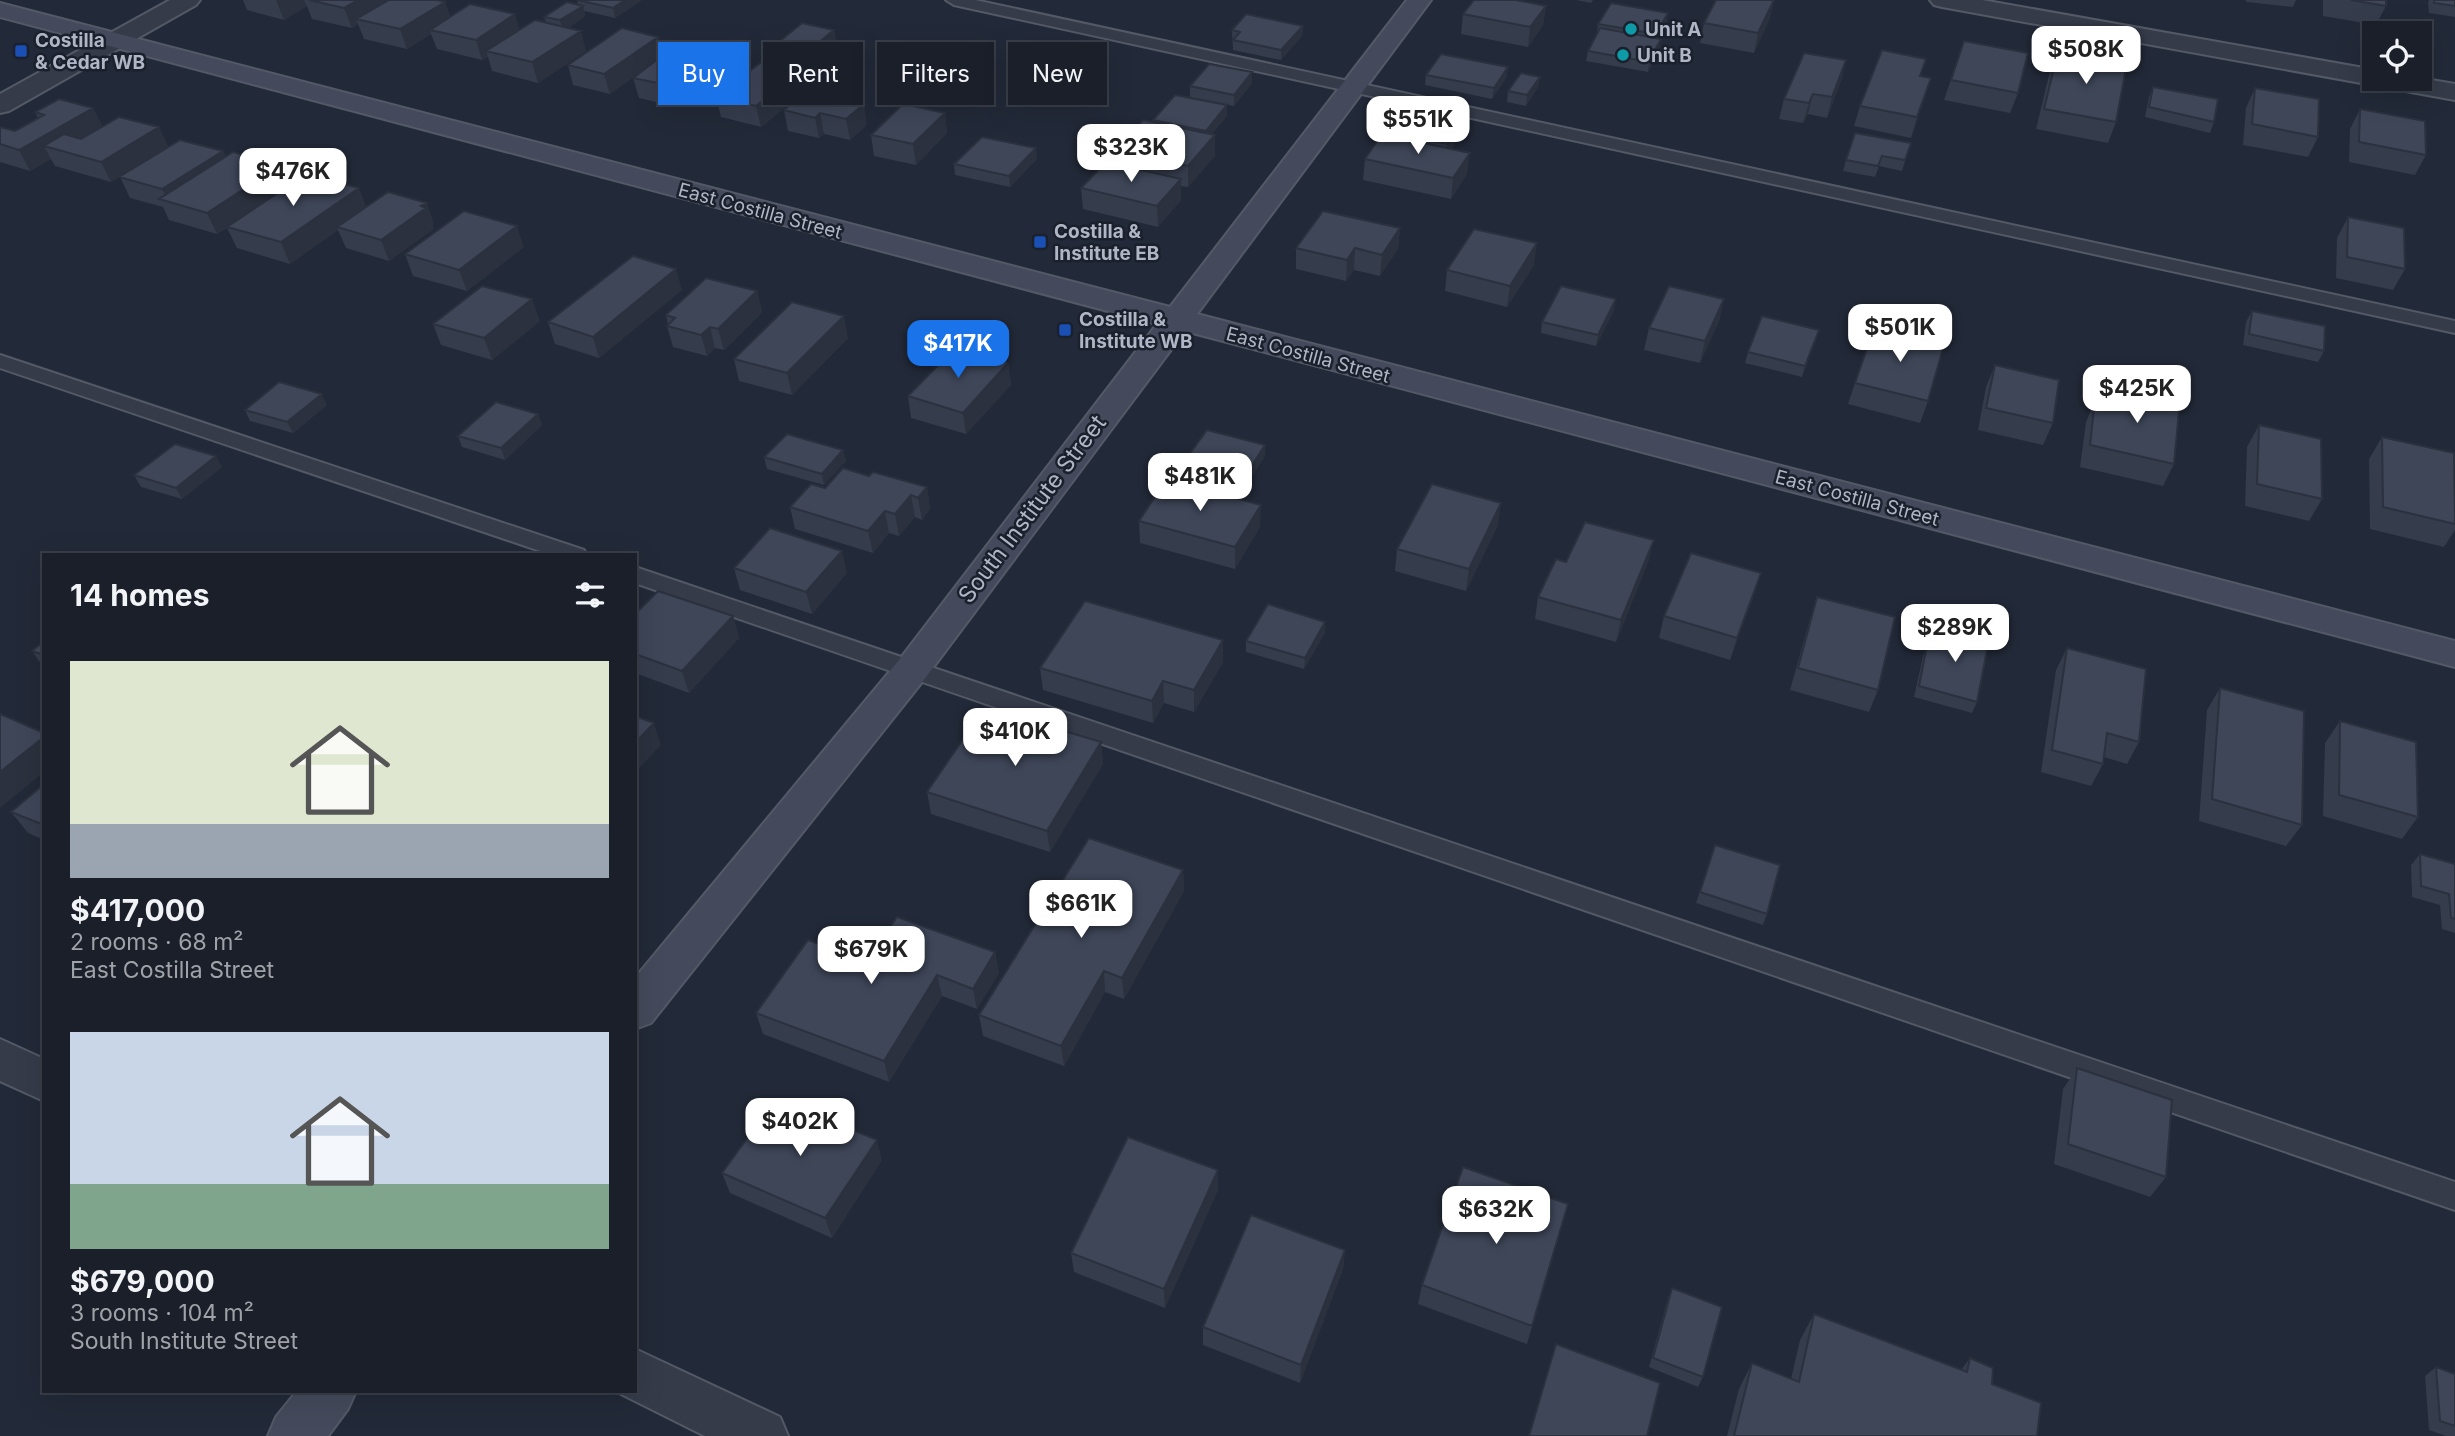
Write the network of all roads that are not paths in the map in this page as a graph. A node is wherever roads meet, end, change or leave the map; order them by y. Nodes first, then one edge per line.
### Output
1 (188, 0) edge
2 (954, 0) edge
3 (1419, 0) edge
4 (1942, 0) edge
5 (0, 10) edge
6 (116, 41) junction
7 (2362, 75) edge
8 (1354, 85) junction
9 (2432, 88) edge
10 (2455, 92) edge
11 (0, 105) edge
12 (1175, 320) junction
13 (2455, 327) edge
14 (0, 361) edge
15 (570, 553) edge
16 (637, 576) edge
17 (2455, 654) edge
18 (913, 668) junction
19 (637, 1008) edge
20 (0, 1059) edge
21 (42, 1080) edge
22 (2455, 1196) edge
23 (637, 1375) edge
24 (328, 1393) edge
25 (295, 1436) edge
26 (761, 1436) edge

1 - 6 street
2 - 8 lane
3 - 8 street, South Institute Street
4 - 7 street
5 - 6 street, East Costilla Street
6 - 11 street
6 - 12 street, East Costilla Street
8 - 12 street, South Institute Street
8 - 13 lane
9 - 10 street
12 - 17 street, East Costilla Street
12 - 18 street, South Institute Street
14 - 15 lane
16 - 18 lane
18 - 19 street, South Institute Street
18 - 22 lane
20 - 21 street
23 - 26 street
24 - 25 street

